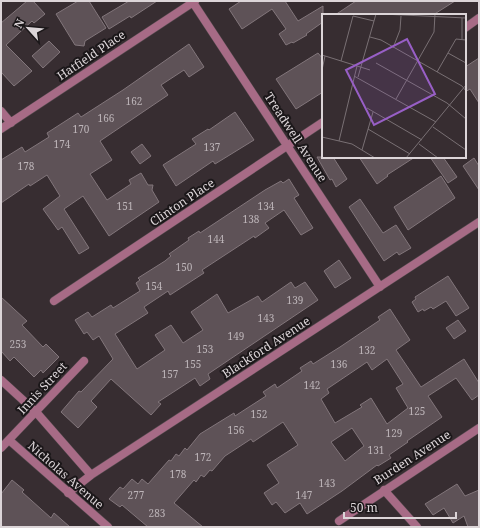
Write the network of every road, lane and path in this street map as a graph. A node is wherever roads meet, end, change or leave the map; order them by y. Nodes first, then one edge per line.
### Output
1 (193, 1) edge
2 (479, 18) edge
3 (466, 27) edge
4 (1, 111) edge
5 (11, 123) junction
6 (322, 123) edge
7 (1, 129) edge
8 (287, 146) junction
9 (479, 222) edge
10 (380, 287) junction
11 (54, 301) dead end
12 (84, 361) dead end
13 (1, 380) edge
14 (36, 412) junction
15 (479, 428) edge
16 (9, 440) junction
17 (1, 448) edge
18 (91, 475) junction
19 (384, 490) junction
20 (68, 493) junction
21 (339, 521) dead end
22 (108, 527) edge
23 (417, 527) edge

1 - 5 street, Hatfield Place
1 - 8 street, Treadwell Avenue
2 - 3 street
4 - 5 street
5 - 7 street, Hatfield Place
6 - 8 street, Clinton Place
8 - 10 street, Treadwell Avenue
8 - 11 street, Clinton Place
9 - 10 street, Blackford Avenue
10 - 18 street, Blackford Avenue
12 - 14 street, Innis Street
13 - 14 street, Nicholas Avenue
14 - 16 street, Innis Street
14 - 18 street, Nicholas Avenue
15 - 19 street, Burden Avenue
16 - 17 street, Innis Street
16 - 20 street, Nicholas Avenue
18 - 20 street, Blackford Avenue
19 - 21 street, Burden Avenue
19 - 23 street
20 - 22 street, Nicholas Avenue

